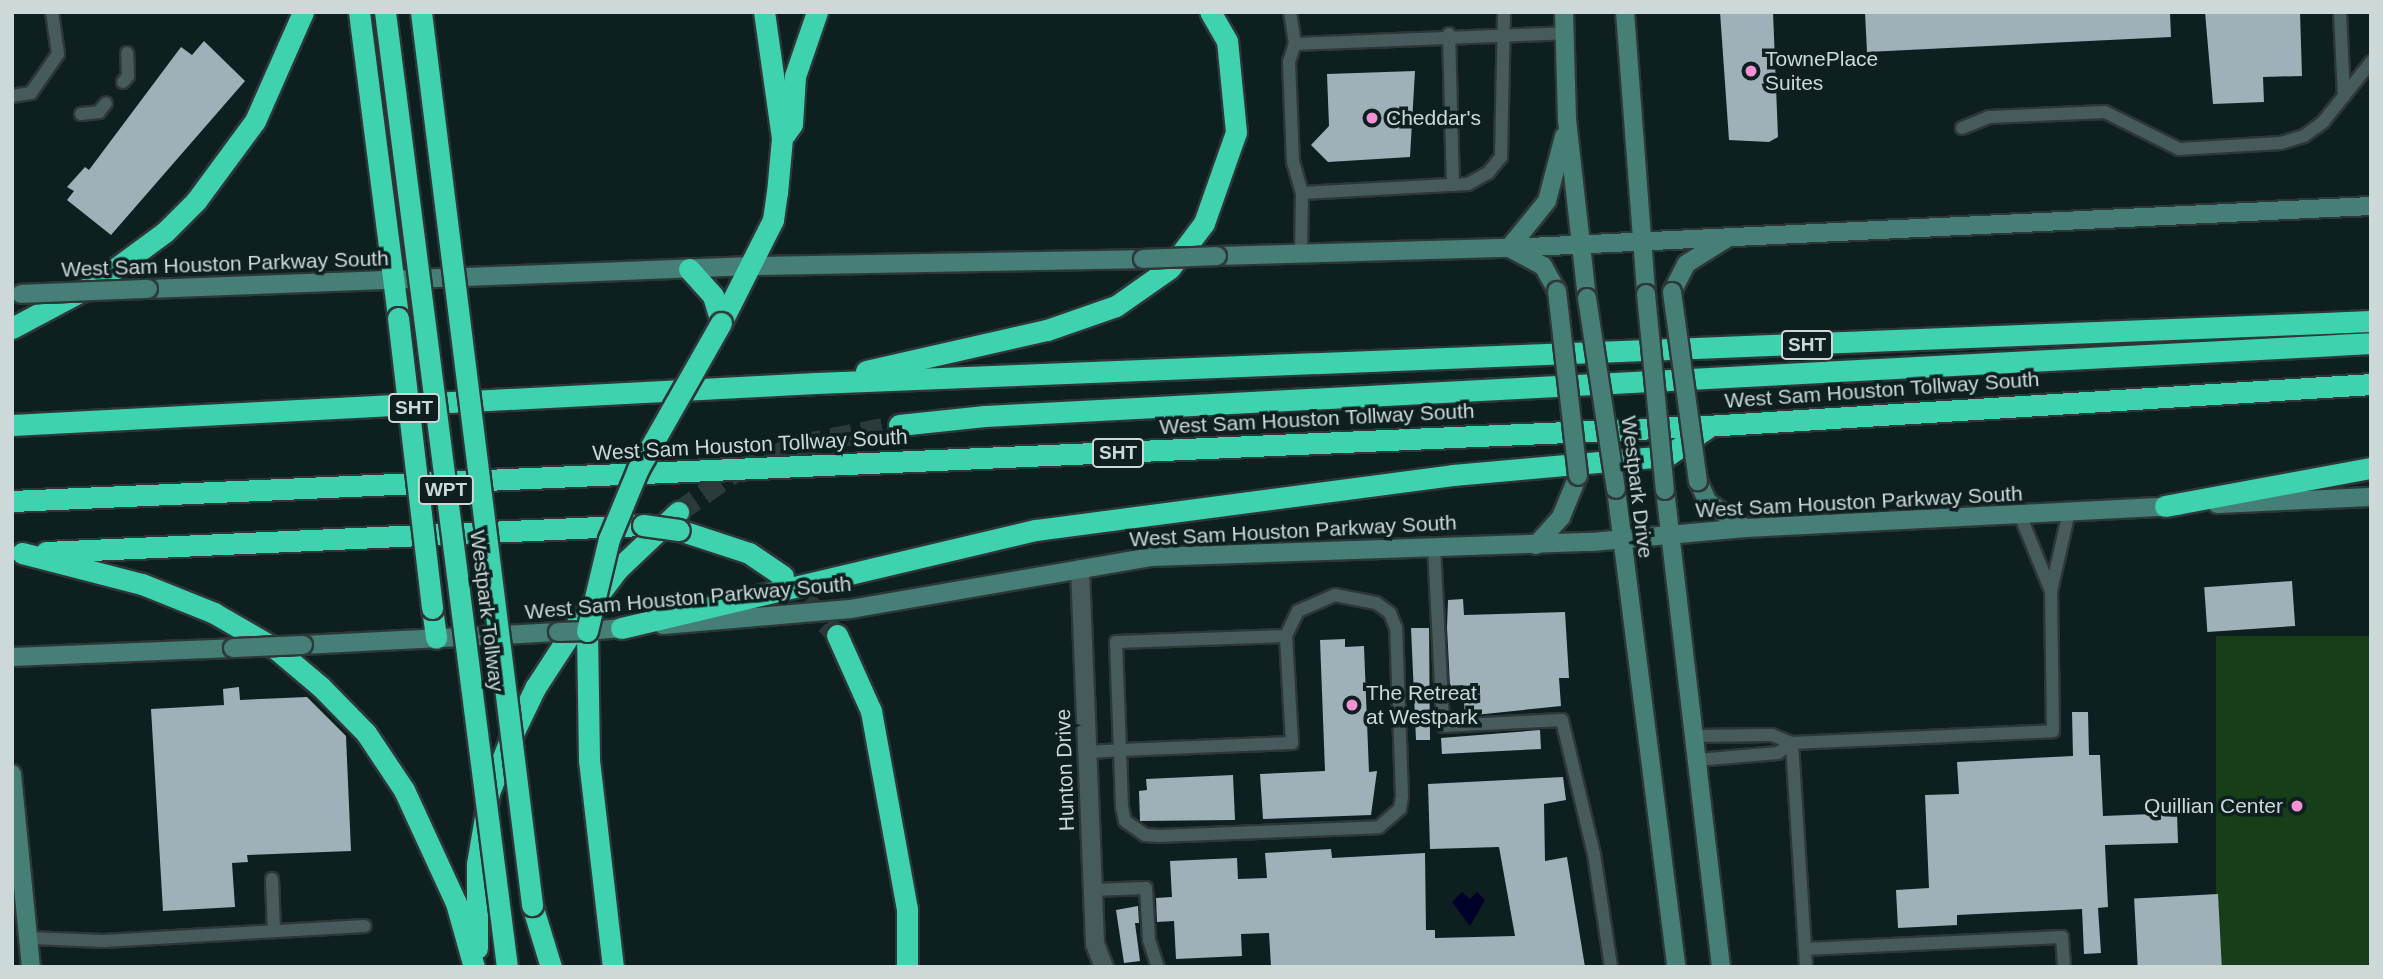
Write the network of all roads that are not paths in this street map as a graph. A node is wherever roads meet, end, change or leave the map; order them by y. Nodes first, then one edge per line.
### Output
1 (52, 12) edge
2 (303, 12) edge
3 (359, 12) edge
4 (385, 12) edge
5 (421, 12) edge
6 (764, 12) edge
7 (817, 12) edge
8 (1210, 12) edge
9 (1290, 12) edge
10 (1504, 12) edge
11 (1564, 12) edge
12 (1625, 12) edge
13 (2340, 12) edge
14 (1505, 32) junction
15 (1565, 33) junction
16 (1448, 34) junction
17 (1295, 44) junction
18 (127, 52) dead end
19 (2371, 62) edge
20 (122, 82) dead end
21 (12, 96) edge
22 (2344, 96) junction
23 (106, 103) dead end
24 (81, 114) dead end
25 (1567, 120) junction
26 (1962, 128) dead end
27 (782, 138) junction
28 (1452, 185) junction
29 (1301, 194) junction
30 (2371, 206) edge
31 (1729, 237) junction
32 (1641, 239) junction
33 (1582, 243) junction
34 (1509, 248) junction
35 (1301, 254) junction
36 (752, 266) junction
37 (688, 269) junction
38 (393, 280) junction
39 (17, 294) edge
40 (724, 312) junction
41 (2371, 321) edge
42 (12, 328) edge
43 (2371, 344) edge
44 (816, 383) junction
45 (2371, 384) edge
46 (12, 425) edge
47 (899, 425) tunnel mouth
48 (1711, 426) junction
49 (2371, 468) edge
50 (2371, 497) edge
51 (12, 501) edge
52 (2165, 506) junction
53 (2069, 512) junction
54 (2020, 515) junction
55 (678, 521) junction
56 (1745, 528) junction
57 (1671, 537) junction
58 (1620, 541) junction
59 (1536, 545) junction
60 (1434, 546) junction
61 (17, 553) edge
62 (1080, 569) junction
63 (783, 576) tunnel mouth
64 (2051, 591) junction
65 (605, 629) junction
66 (837, 635) tunnel mouth
67 (1286, 636) junction
68 (436, 638) junction
69 (12, 657) edge
70 (1694, 736) junction
71 (1792, 743) junction
72 (1120, 750) junction
73 (1087, 752) junction
74 (1697, 760) junction
75 (12, 774) edge
76 (272, 879) dead end
77 (1093, 890) junction
78 (532, 905) junction
79 (365, 926) dead end
80 (274, 931) junction
81 (30, 938) junction
82 (1805, 949) junction
83 (31, 967) edge
84 (476, 967) edge
85 (508, 967) edge
86 (540, 967) edge
87 (551, 967) edge
88 (613, 967) edge
89 (907, 967) edge
90 (1104, 967) edge
91 (1158, 967) edge
92 (1611, 967) edge
93 (1676, 967) edge
94 (1721, 967) edge
95 (1806, 967) edge
96 (2064, 967) edge

1 - 21 lane
2 - 42 highway
3 - 38 highway
4 - 85 highway, Westpark Tollway / WPT, bridge
5 - 78 highway, Westpark Tollway / WPT, bridge
6 - 27 highway
7 - 27 highway
8 - 44 highway
9 - 17 lane
10 - 14 lane
11 - 15 main road, Westpark Drive
12 - 32 main road, Westpark Drive
13 - 22 lane
14 - 15 lane
14 - 16 lane
14 - 28 lane
15 - 25 main road, Westpark Drive
16 - 17 lane
16 - 28 lane
17 - 29 lane
18 - 20 lane
19 - 22 lane
22 - 26 lane
23 - 24 lane
25 - 33 main road, Westpark Drive
25 - 34 main road
27 - 36 highway
28 - 29 lane
29 - 35 lane
30 - 31 main road, West Sam Houston Parkway South
31 - 32 main road, West Sam Houston Parkway South
31 - 56 main road, bridge
32 - 33 main road, West Sam Houston Parkway South
32 - 57 main road, Westpark Drive, bridge
33 - 34 main road, West Sam Houston Parkway South
33 - 58 main road, Westpark Drive, bridge
34 - 35 main road, West Sam Houston Parkway South
34 - 59 main road, bridge
35 - 36 main road, West Sam Houston Parkway South, bridge
36 - 37 main road, West Sam Houston Parkway South
36 - 40 highway
37 - 38 main road, West Sam Houston Parkway South
37 - 40 highway
38 - 39 main road, West Sam Houston Parkway South, bridge
38 - 68 highway, bridge
40 - 65 highway, bridge
41 - 44 highway, West Sam Houston Tollway South / SHT
43 - 47 highway
44 - 46 highway, West Sam Houston Tollway South / SHT
45 - 48 highway, West Sam Houston Tollway South / SHT
48 - 51 highway, West Sam Houston Tollway South / SHT
48 - 65 highway
49 - 52 highway
50 - 52 main road, West Sam Houston Parkway South
52 - 53 main road, West Sam Houston Parkway South
53 - 54 main road, West Sam Houston Parkway South
53 - 64 lane
54 - 56 main road, West Sam Houston Parkway South
54 - 64 lane
55 - 61 highway, bridge
55 - 63 highway
55 - 84 highway
56 - 57 main road, West Sam Houston Parkway South
57 - 58 main road, West Sam Houston Parkway South
57 - 70 main road, Westpark Drive
58 - 59 main road, West Sam Houston Parkway South
58 - 93 main road, Westpark Drive
59 - 60 main road, West Sam Houston Parkway South
60 - 62 main road, West Sam Houston Parkway South
60 - 92 lane
61 - 84 highway
62 - 65 main road, West Sam Houston Parkway South
62 - 73 street, Hunton Drive
64 - 71 lane
65 - 68 main road, West Sam Houston Parkway South, bridge
65 - 88 highway
66 - 89 highway
67 - 72 lane
67 - 72 lane
67 - 72 lane
68 - 69 main road, West Sam Houston Parkway South, bridge
70 - 71 lane
70 - 74 main road, Westpark Drive
71 - 74 lane
71 - 82 lane
72 - 73 lane
73 - 77 street, Hunton Drive
74 - 94 main road, Westpark Drive
75 - 81 main road
76 - 80 lane
77 - 90 street, Hunton Drive
77 - 91 lane
78 - 86 highway, Westpark Tollway / WPT
78 - 87 highway
79 - 80 lane
80 - 81 lane
81 - 83 main road
82 - 95 lane
82 - 96 lane

